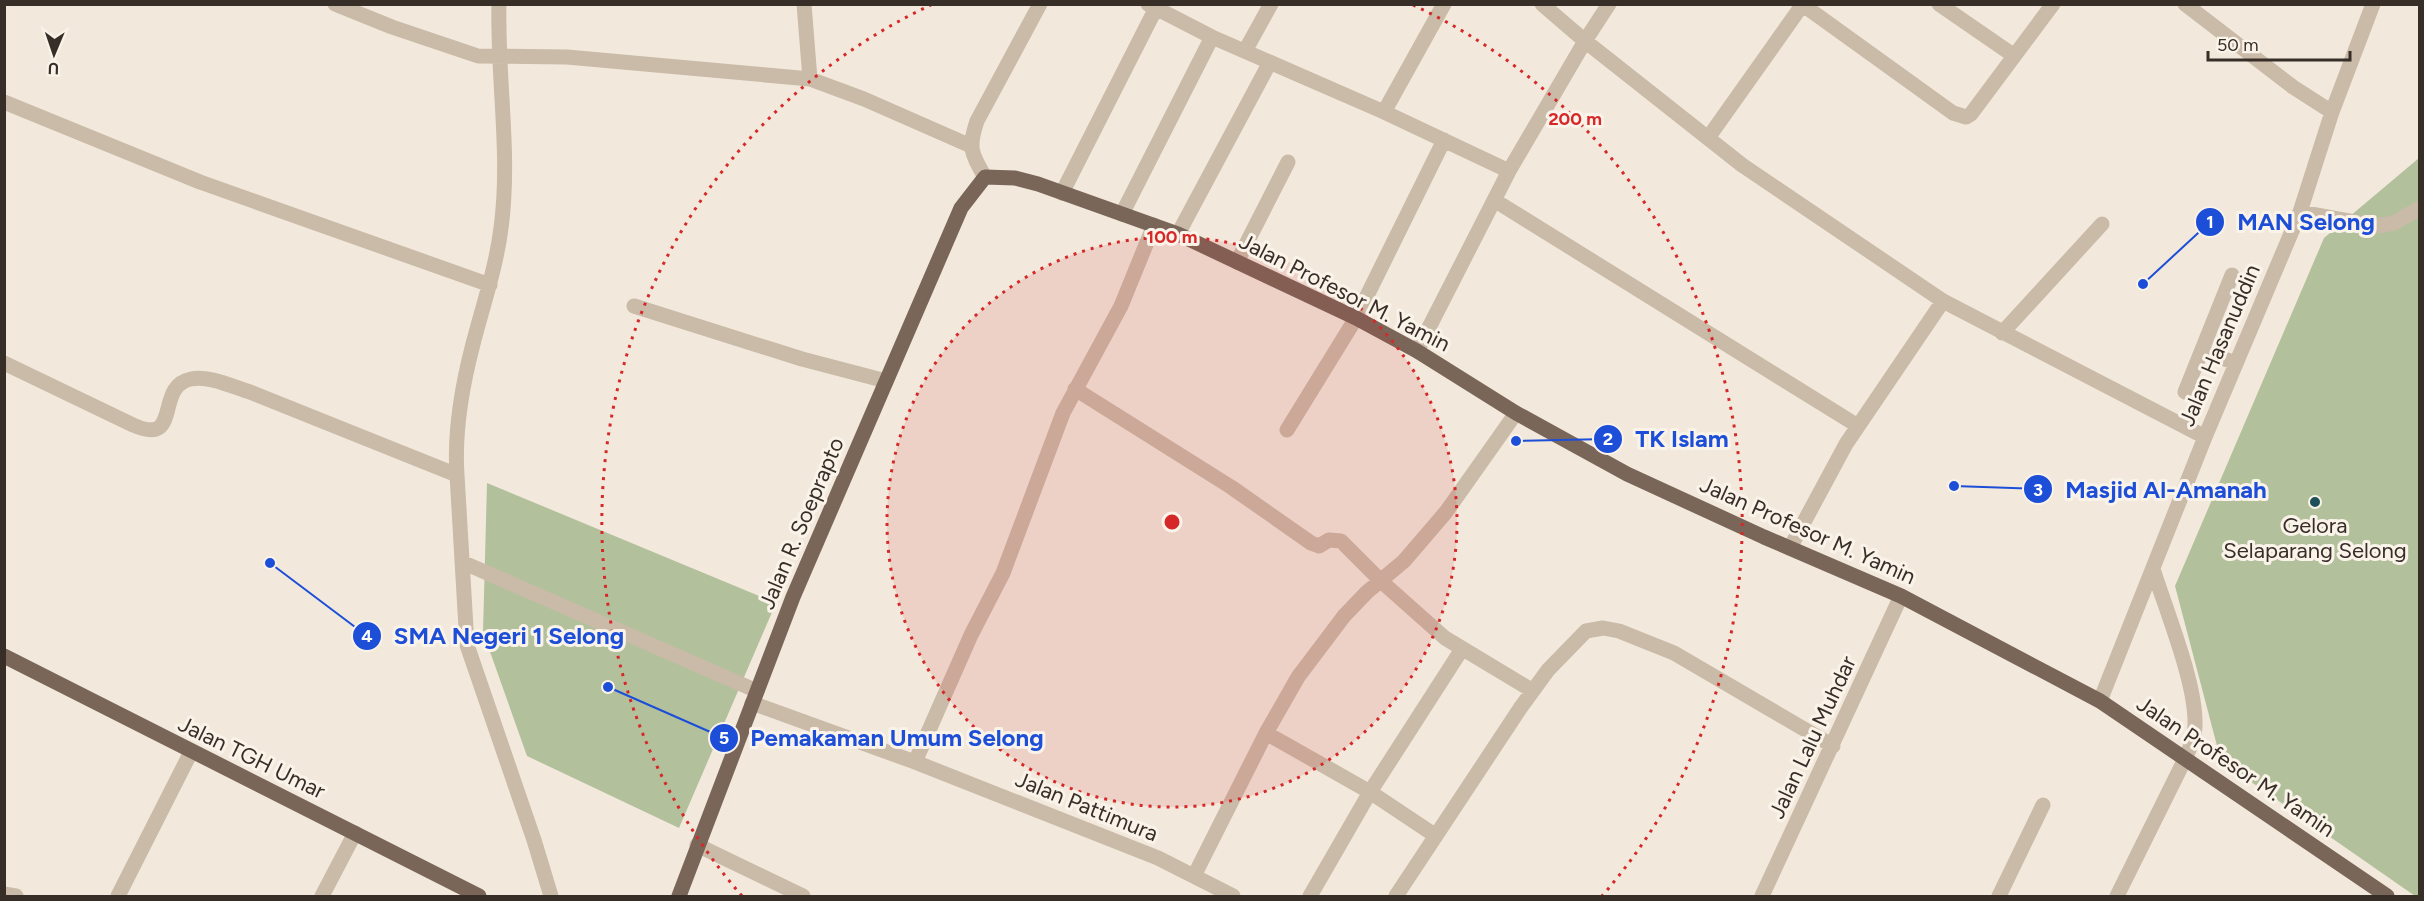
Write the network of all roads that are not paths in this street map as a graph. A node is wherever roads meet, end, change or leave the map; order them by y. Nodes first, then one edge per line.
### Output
1 (335, 4) edge
2 (499, 4) edge
3 (804, 4) edge
4 (1040, 4) edge
5 (1271, 4) edge
6 (1444, 4) edge
7 (1542, 4) edge
8 (1610, 4) edge
9 (1939, 4) edge
10 (2053, 4) edge
11 (2185, 4) edge
12 (2373, 4) edge
13 (1803, 5) edge
14 (1159, 7) edge
15 (1212, 37) junction
16 (1585, 41) junction
17 (1245, 51) junction
18 (2013, 55) junction
19 (499, 57) junction
20 (1270, 62) junction
21 (810, 79) junction
22 (4, 102) edge
23 (1384, 112) junction
24 (2332, 112) junction
25 (1708, 138) junction
26 (1444, 140) junction
27 (971, 146) junction
28 (1288, 162) dead end
29 (1509, 171) junction
30 (985, 177) junction
31 (1062, 193) junction
32 (1494, 200) junction
33 (2420, 208) edge
34 (2300, 212) junction
35 (1122, 214) junction
36 (2102, 224) dead end
37 (1154, 225) junction
38 (1178, 234) junction
39 (1237, 262) junction
40 (2232, 275) dead end
41 (490, 285) junction
42 (1942, 301) junction
43 (634, 306) dead end
44 (1356, 318) junction
45 (2002, 333) junction
46 (1417, 351) junction
47 (2202, 351) junction
48 (4, 363) edge
49 (2236, 363) junction
50 (886, 381) junction
51 (1075, 389) junction
52 (2185, 392) dead end
53 (1516, 413) junction
54 (1858, 426) junction
55 (1287, 430) dead end
56 (2205, 437) junction
57 (457, 475) junction
58 (1790, 548) junction
59 (468, 564) junction
60 (2153, 569) junction
61 (1382, 582) junction
62 (1901, 596) junction
63 (1462, 649) junction
64 (4, 656) edge
65 (1533, 691) junction
66 (755, 697) junction
67 (2100, 701) junction
68 (1266, 733) junction
69 (1833, 746) junction
70 (191, 752) junction
71 (2185, 759) junction
72 (915, 762) junction
73 (1370, 792) junction
74 (2043, 805) dead end
75 (355, 833) junction
76 (1436, 836) junction
77 (697, 845) junction
78 (1194, 876) junction
79 (4, 894) edge
80 (1230, 896) edge
81 (16, 897) edge
82 (118, 897) edge
83 (322, 897) edge
84 (479, 897) edge
85 (550, 897) edge
86 (679, 897) edge
87 (802, 897) edge
88 (1310, 897) edge
89 (1396, 897) edge
90 (1762, 897) edge
91 (1999, 897) edge
92 (2117, 897) edge
93 (2386, 897) edge

1 - 19 street
2 - 19 street
3 - 21 street
4 - 27 street
5 - 17 street
6 - 23 street
7 - 16 street
8 - 16 street
9 - 18 street
10 - 18 street
11 - 24 street
12 - 24 street, Jalan Hasanuddin
13 - 18 street
13 - 25 street
14 - 15 street
14 - 31 street
15 - 17 street
15 - 35 street
16 - 25 street
16 - 29 street
17 - 20 street
19 - 21 street
19 - 41 street
20 - 23 street
20 - 38 street
21 - 27 street
22 - 41 street
23 - 26 street
24 - 34 street, Jalan Hasanuddin
25 - 42 street
26 - 29 street
26 - 44 street
27 - 30 street
28 - 39 street
29 - 32 street
30 - 31 main road, Jalan Profesor M. Yamin
30 - 50 main road, Jalan R. Soeprapto
31 - 35 main road, Jalan Profesor M. Yamin
32 - 46 street
32 - 54 street
33 - 34 street
34 - 49 street, Jalan Hasanuddin
35 - 37 main road, Jalan Profesor M. Yamin
36 - 45 street
37 - 38 main road, Jalan Profesor M. Yamin
37 - 51 street
38 - 39 main road, Jalan Profesor M. Yamin
39 - 44 main road, Jalan Profesor M. Yamin
40 - 47 street
41 - 57 street
42 - 45 street
42 - 54 street
43 - 50 street
44 - 46 main road, Jalan Profesor M. Yamin
44 - 55 street
45 - 56 street
46 - 53 main road, Jalan Profesor M. Yamin
47 - 49 street
47 - 52 street
48 - 57 street
49 - 56 street, Jalan Hasanuddin
50 - 66 main road, Jalan R. Soeprapto
51 - 61 street
51 - 72 street
53 - 58 main road, Jalan Profesor M. Yamin
53 - 61 street
54 - 58 street
56 - 60 street, Jalan Hasanuddin
57 - 59 street
58 - 62 main road, Jalan Profesor M. Yamin
59 - 66 street, Jalan Pattimura
59 - 85 street
60 - 67 street, Jalan Hasanuddin
60 - 71 street
61 - 63 street
61 - 68 street
62 - 67 main road, Jalan Profesor M. Yamin
62 - 69 street, Jalan Lalu Muhdar
63 - 65 street
63 - 73 street
64 - 70 main road, Jalan TGH Umar
65 - 69 street
65 - 76 street
66 - 72 street, Jalan Pattimura
66 - 77 main road, Jalan R. Soeprapto
67 - 71 main road, Jalan Profesor M. Yamin
68 - 73 street
68 - 78 street
69 - 90 street, Jalan Lalu Muhdar
70 - 75 main road, Jalan TGH Umar
70 - 82 street
71 - 92 street
71 - 93 main road, Jalan Profesor M. Yamin
72 - 78 street, Jalan Pattimura
73 - 76 street
73 - 88 street
74 - 91 street
75 - 83 street
75 - 84 main road, Jalan TGH Umar
76 - 89 street
77 - 86 main road, Jalan R. Soeprapto
77 - 87 street
78 - 80 street, Jalan Pattimura
79 - 81 street

